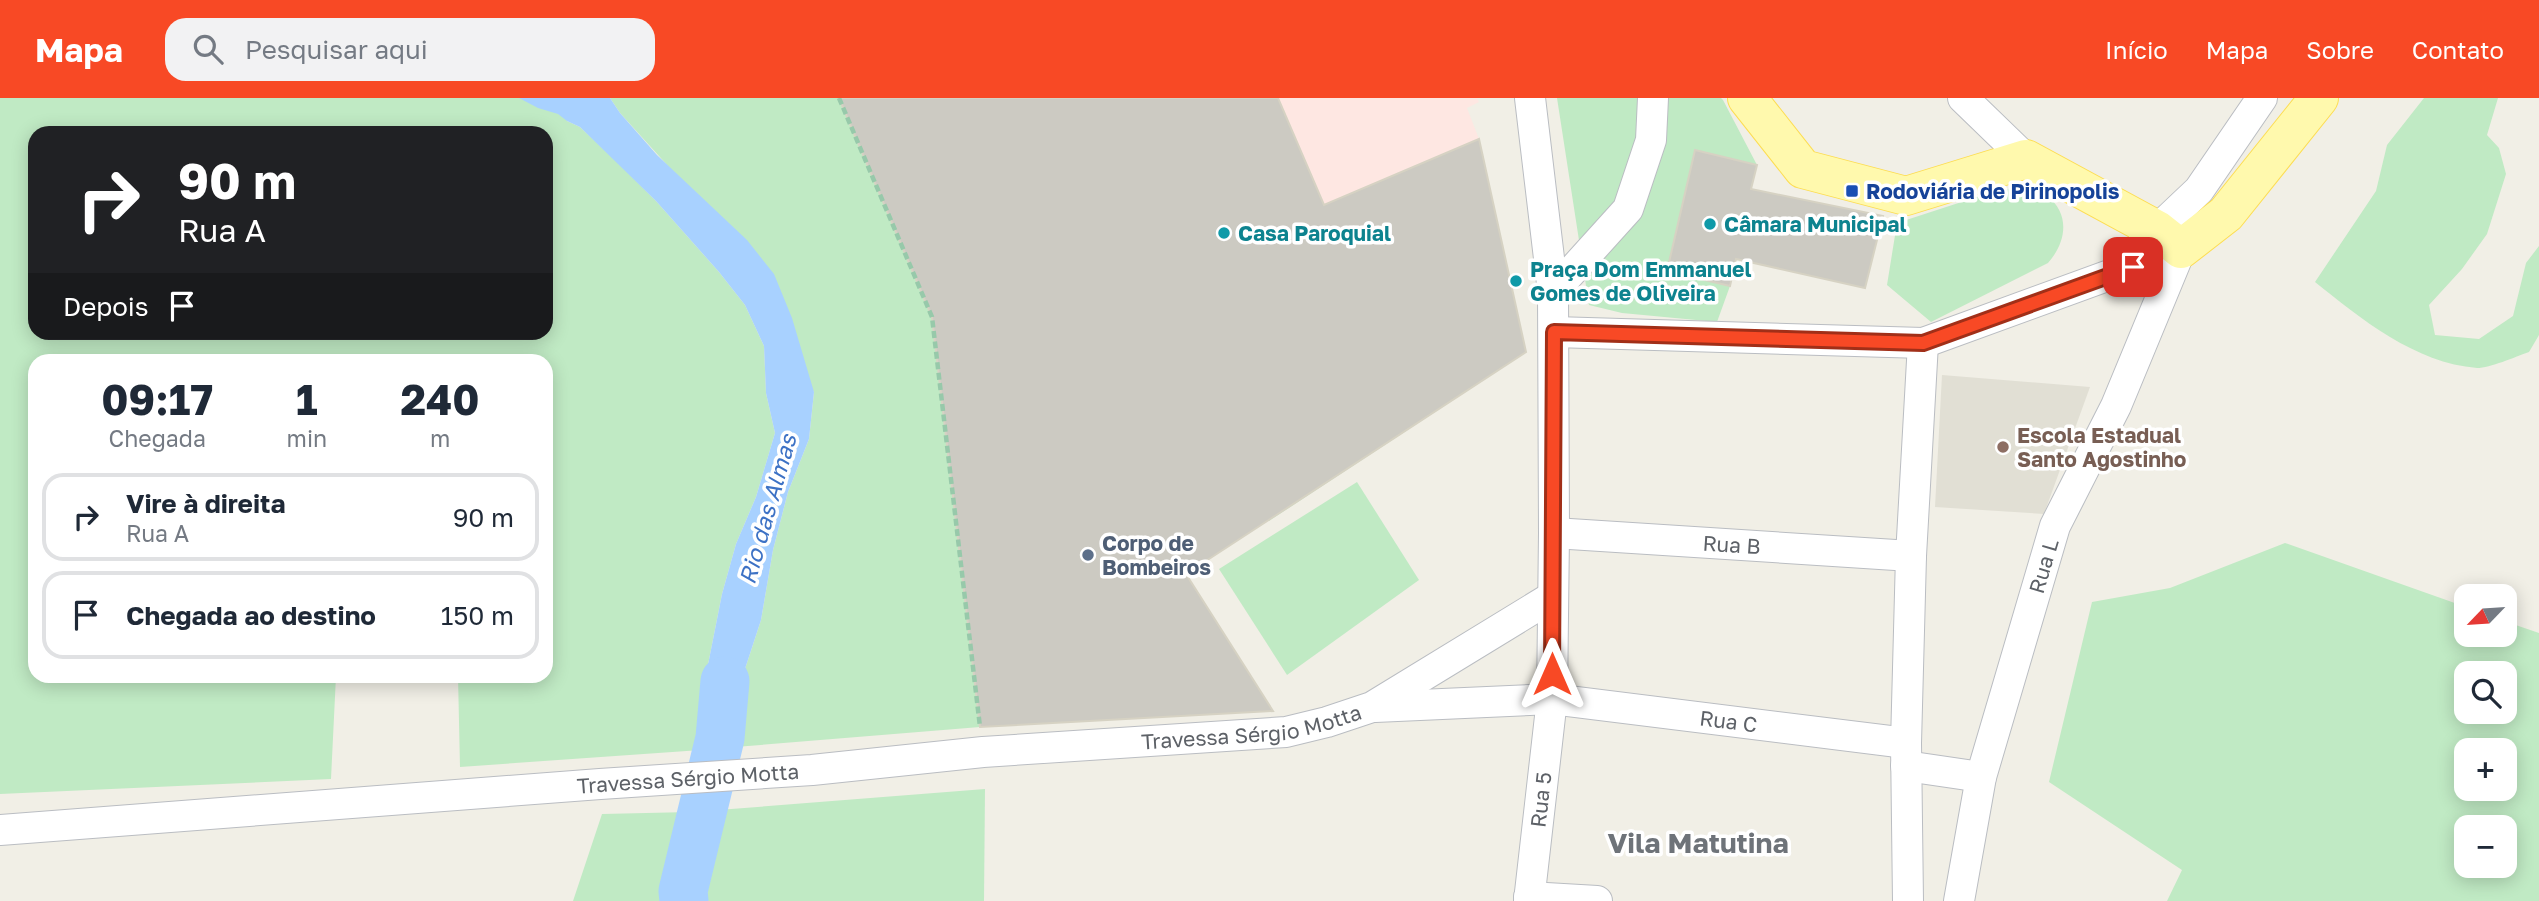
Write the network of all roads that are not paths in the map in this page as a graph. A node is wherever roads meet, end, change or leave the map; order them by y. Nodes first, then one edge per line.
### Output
1 (1530, 98) edge
2 (1654, 98) edge
3 (1747, 98) edge
4 (1963, 98) edge
5 (2262, 98) edge
6 (2319, 98) edge
7 (2026, 159) junction
8 (2169, 240) junction
9 (1553, 292) junction
10 (1554, 332) junction
11 (1923, 343) junction
12 (1554, 533) junction
13 (1911, 556) junction
14 (1552, 597) junction
15 (1552, 699) junction
16 (1372, 707) junction
17 (1906, 755) junction
18 (1980, 777) junction
19 (0, 830) edge
20 (1529, 899) edge
21 (1597, 901) edge
22 (1908, 901) edge
23 (1959, 901) edge

1 - 9 street, Rua 5
2 - 9 street
3 - 7 main road
4 - 7 street
5 - 8 street
6 - 8 main road
7 - 8 main road
8 - 11 street
8 - 18 street, Rua L
9 - 10 street, Rua 5
10 - 11 street
10 - 12 street, Rua 5
11 - 13 street
12 - 13 street, Rua B
12 - 14 street, Rua 5
13 - 17 street
14 - 15 street, Rua 5
14 - 16 street
15 - 16 street, Rua C
15 - 17 street, Rua C
15 - 20 street, Rua 5
16 - 19 street, Travessa Sérgio Motta
17 - 18 street, Rua C
17 - 22 street
18 - 23 street, Rua L
20 - 21 street

